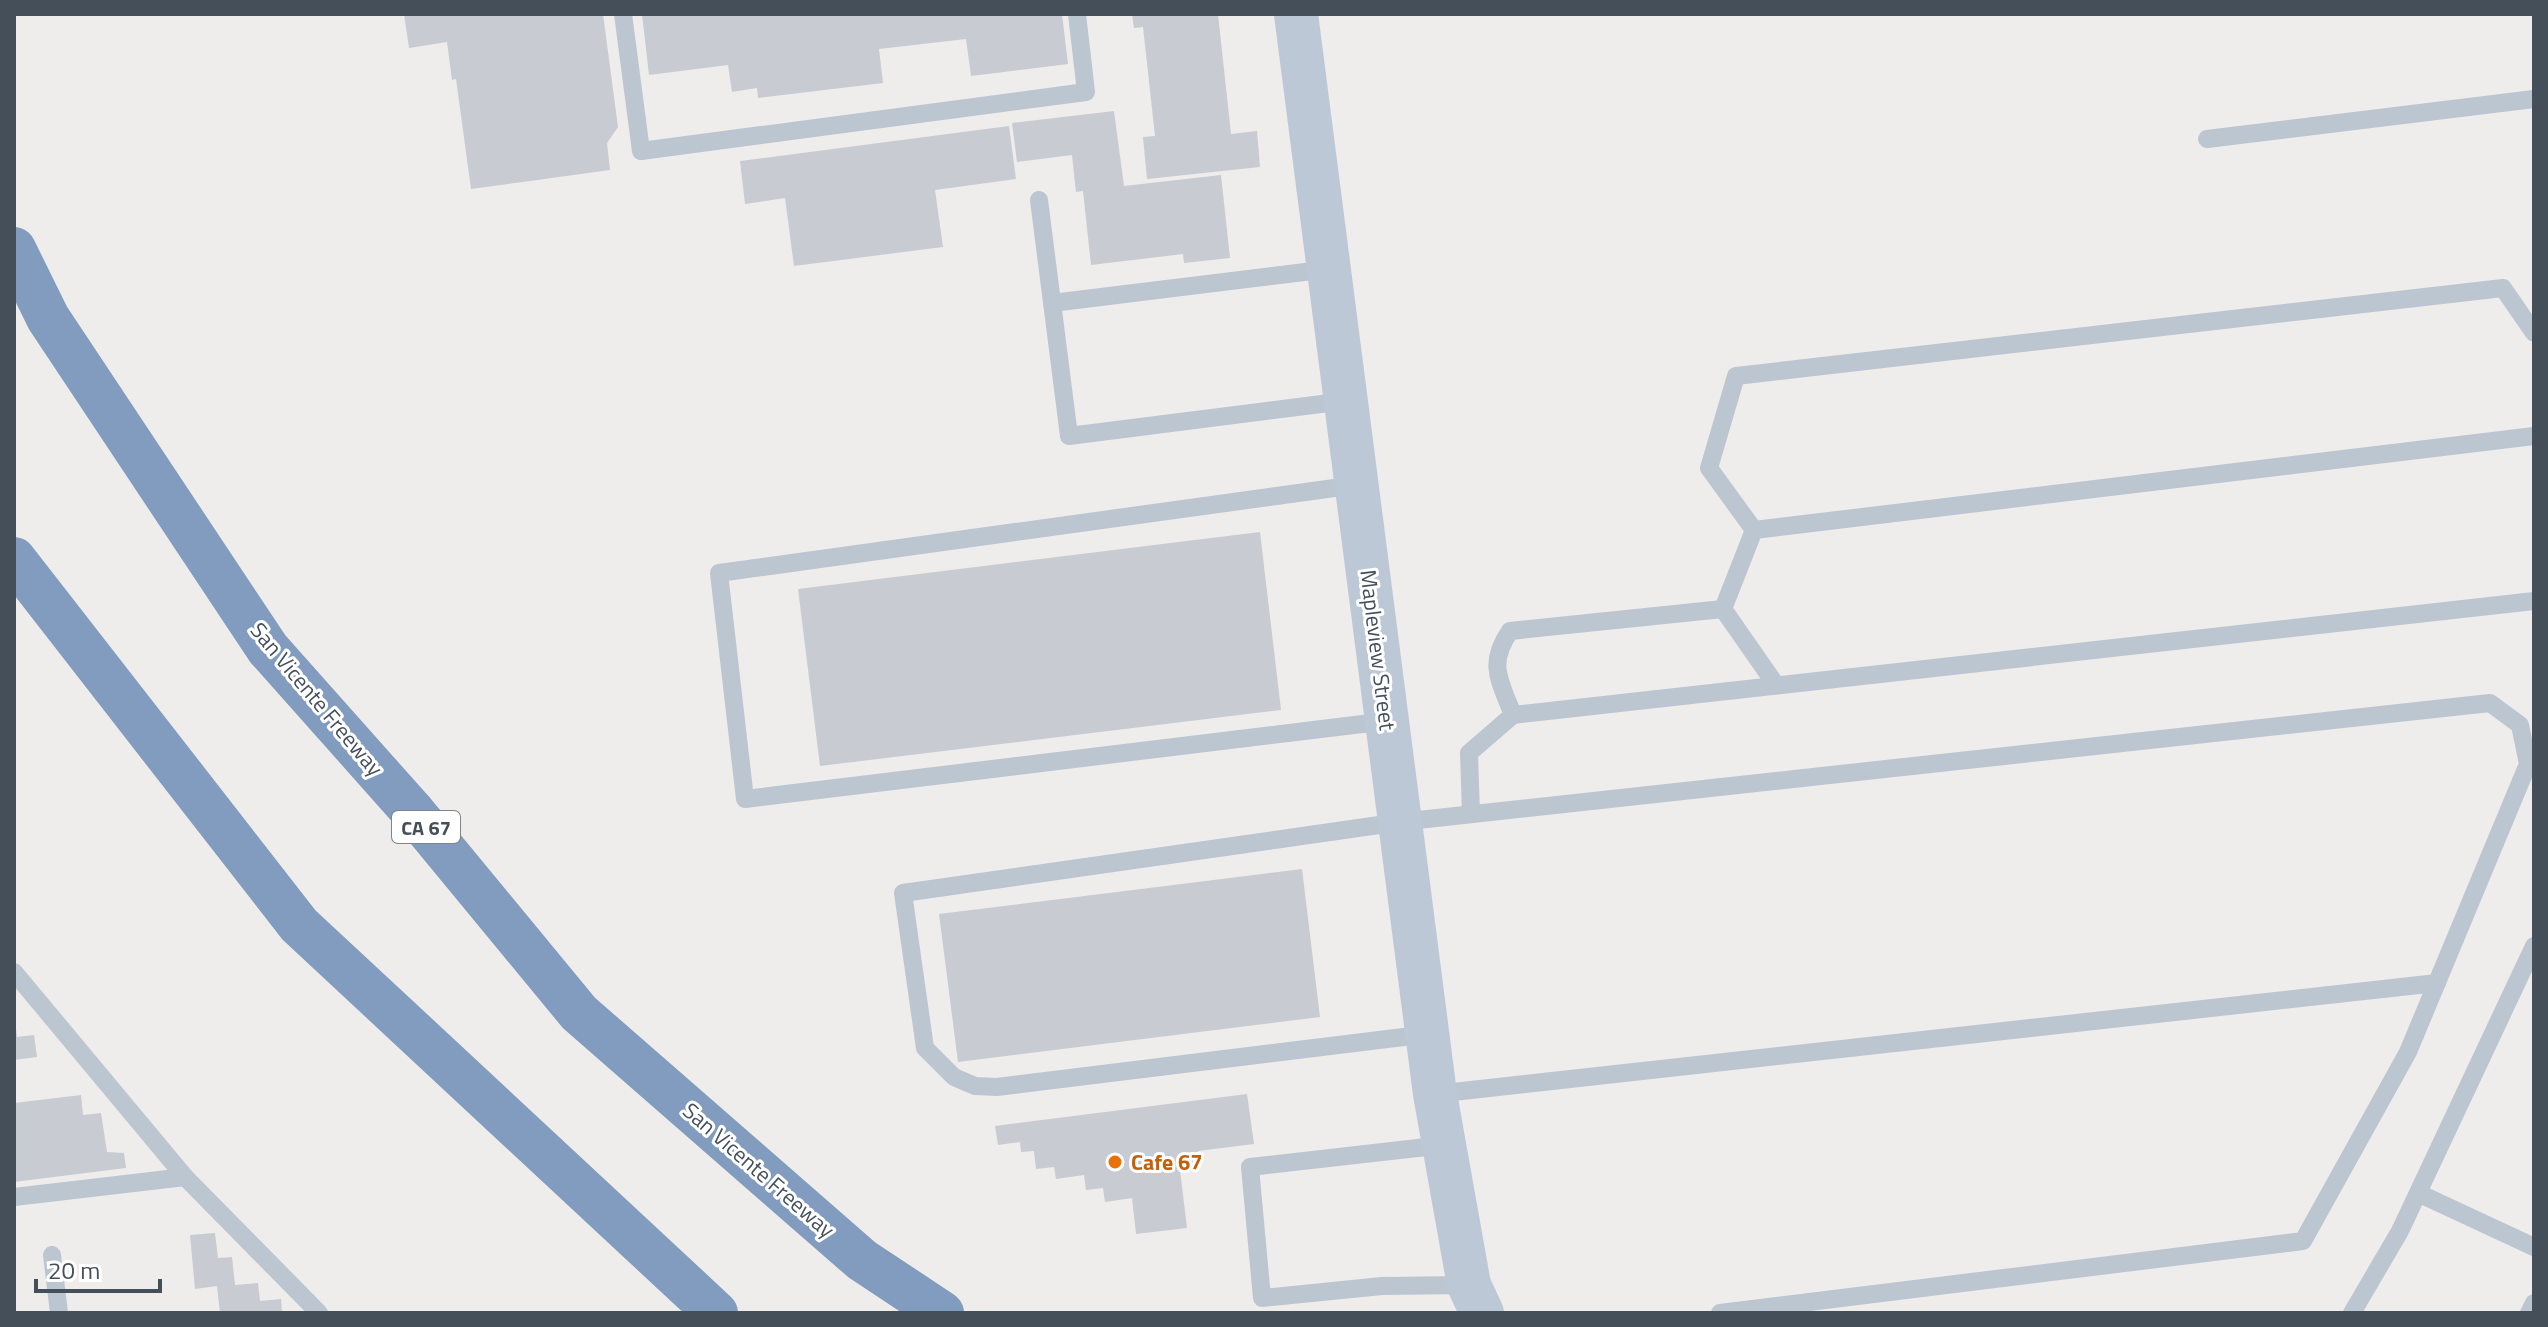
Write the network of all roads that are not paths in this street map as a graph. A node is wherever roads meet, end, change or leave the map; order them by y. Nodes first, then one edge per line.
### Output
1 (623, 14) edge
2 (1077, 14) edge
3 (1296, 14) edge
4 (2534, 99) edge
5 (2207, 139) dead end
6 (1039, 200) dead end
7 (14, 249) edge
8 (1329, 269) junction
9 (1052, 303) junction
10 (2534, 333) edge
11 (1345, 401) junction
12 (2534, 436) edge
13 (1356, 485) junction
14 (1754, 530) junction
15 (14, 559) edge
16 (2534, 601) edge
17 (1723, 609) junction
18 (1776, 685) junction
19 (1513, 715) junction
20 (1387, 721) junction
21 (1471, 814) junction
22 (1400, 822) junction
23 (2534, 946) edge
24 (14, 972) edge
25 (2437, 983) junction
26 (1428, 1034) junction
27 (1435, 1094) junction
28 (1444, 1145) junction
29 (185, 1177) junction
30 (2418, 1193) junction
31 (14, 1197) edge
32 (2534, 1247) edge
33 (52, 1255) dead end
34 (2534, 1303) edge
35 (1470, 1304) edge
36 (59, 1313) edge
37 (319, 1313) edge
38 (716, 1313) edge
39 (942, 1313) edge
40 (1720, 1313) edge
41 (2352, 1313) edge
42 (2529, 1313) edge

1 - 2 lane
3 - 8 main road, Mapleview Street
4 - 5 lane
6 - 9 lane
7 - 39 highway, San Vicente Freeway / CA 67
8 - 9 lane
8 - 11 main road, Mapleview Street
9 - 11 lane
10 - 14 lane
11 - 13 main road, Mapleview Street
12 - 14 lane
13 - 20 main road, Mapleview Street
13 - 20 lane
14 - 17 lane
15 - 38 highway
16 - 18 lane
17 - 18 lane
17 - 19 lane
18 - 19 lane
19 - 21 lane
20 - 22 main road, Mapleview Street
21 - 22 lane
21 - 25 lane
22 - 26 main road, Mapleview Street
22 - 26 lane
23 - 30 lane
24 - 29 lane
25 - 27 lane
25 - 40 lane
26 - 27 main road, Mapleview Street
27 - 28 main road, Mapleview Street
28 - 35 main road, Mapleview Street
28 - 35 lane
29 - 31 lane
29 - 37 lane
30 - 32 lane
30 - 41 lane
33 - 36 lane
34 - 42 lane

